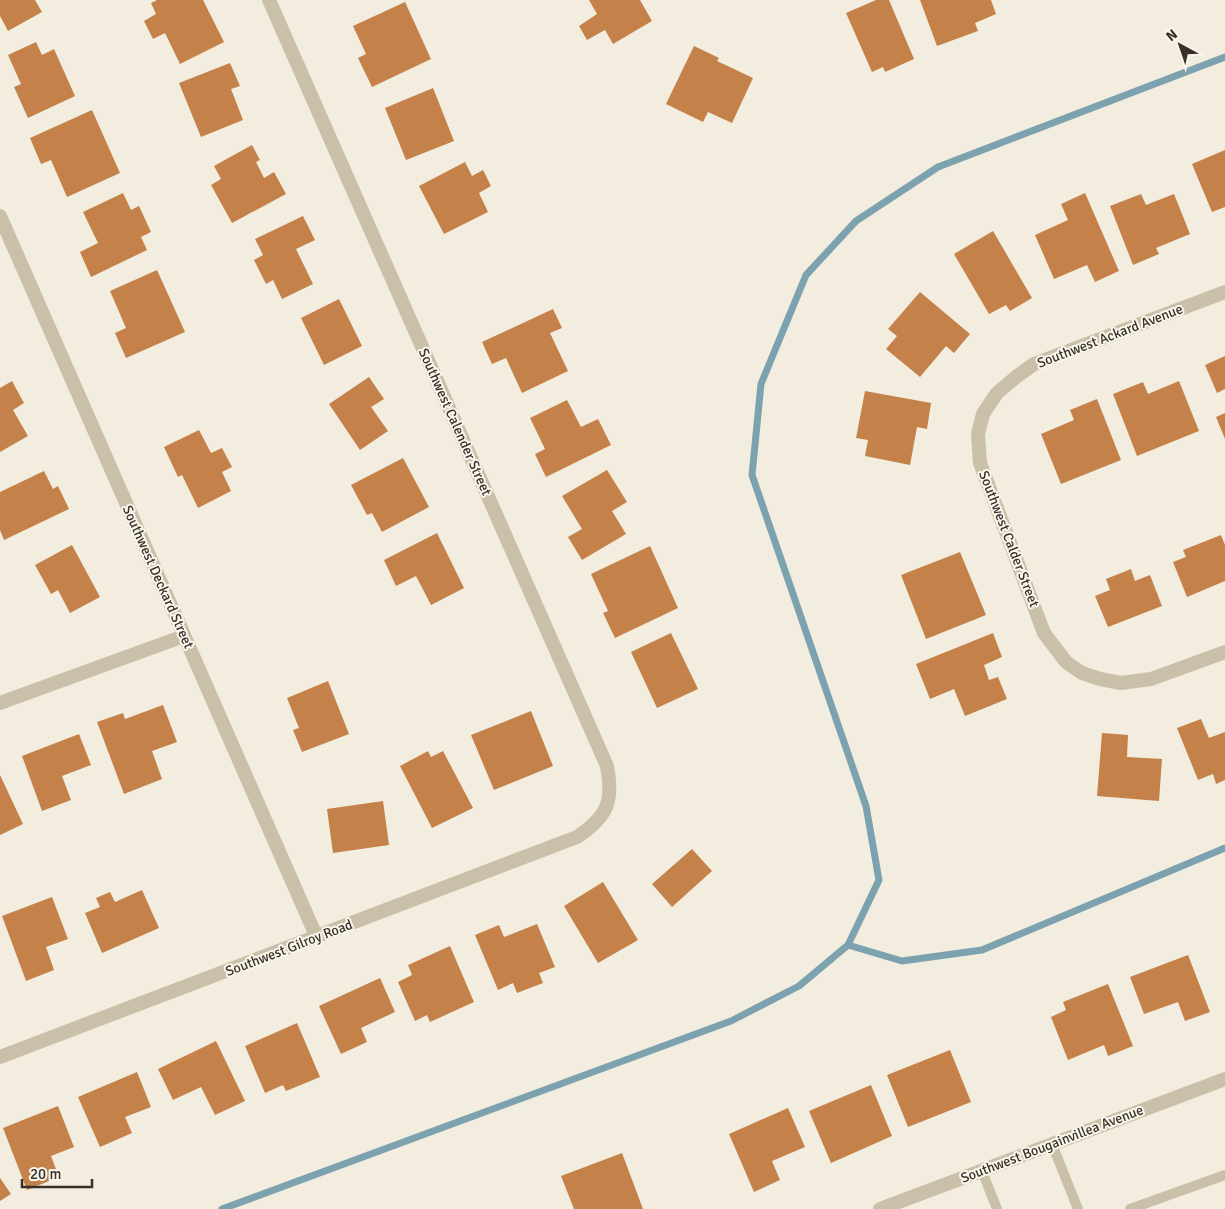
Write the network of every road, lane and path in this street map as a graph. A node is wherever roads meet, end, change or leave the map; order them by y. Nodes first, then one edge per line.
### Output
1 (269, 0) edge
2 (0, 216) edge
3 (1225, 292) edge
4 (982, 414) joint
5 (184, 636) junction
6 (1225, 652) edge
7 (0, 703) edge
8 (577, 838) joint
9 (316, 938) junction
10 (0, 1057) edge
11 (1225, 1079) edge
12 (1052, 1144) junction
13 (982, 1170) junction
14 (1225, 1175) edge
15 (880, 1209) edge
16 (997, 1209) edge
17 (1078, 1209) edge
18 (1130, 1209) edge

1 - 8 street, Southwest Calender Street
2 - 5 street, Southwest Deckard Street
3 - 4 street, Southwest Ackard Avenue
4 - 6 street, Southwest Calder Street
5 - 7 street
5 - 9 street, Southwest Deckard Street
8 - 9 street, Southwest Gilroy Road
9 - 10 street, Southwest Gilroy Road
11 - 12 street, Southwest Bougainvillea Avenue
12 - 13 street, Southwest Bougainvillea Avenue
12 - 17 lane
13 - 15 street, Southwest Bougainvillea Avenue
13 - 16 lane
14 - 18 lane

